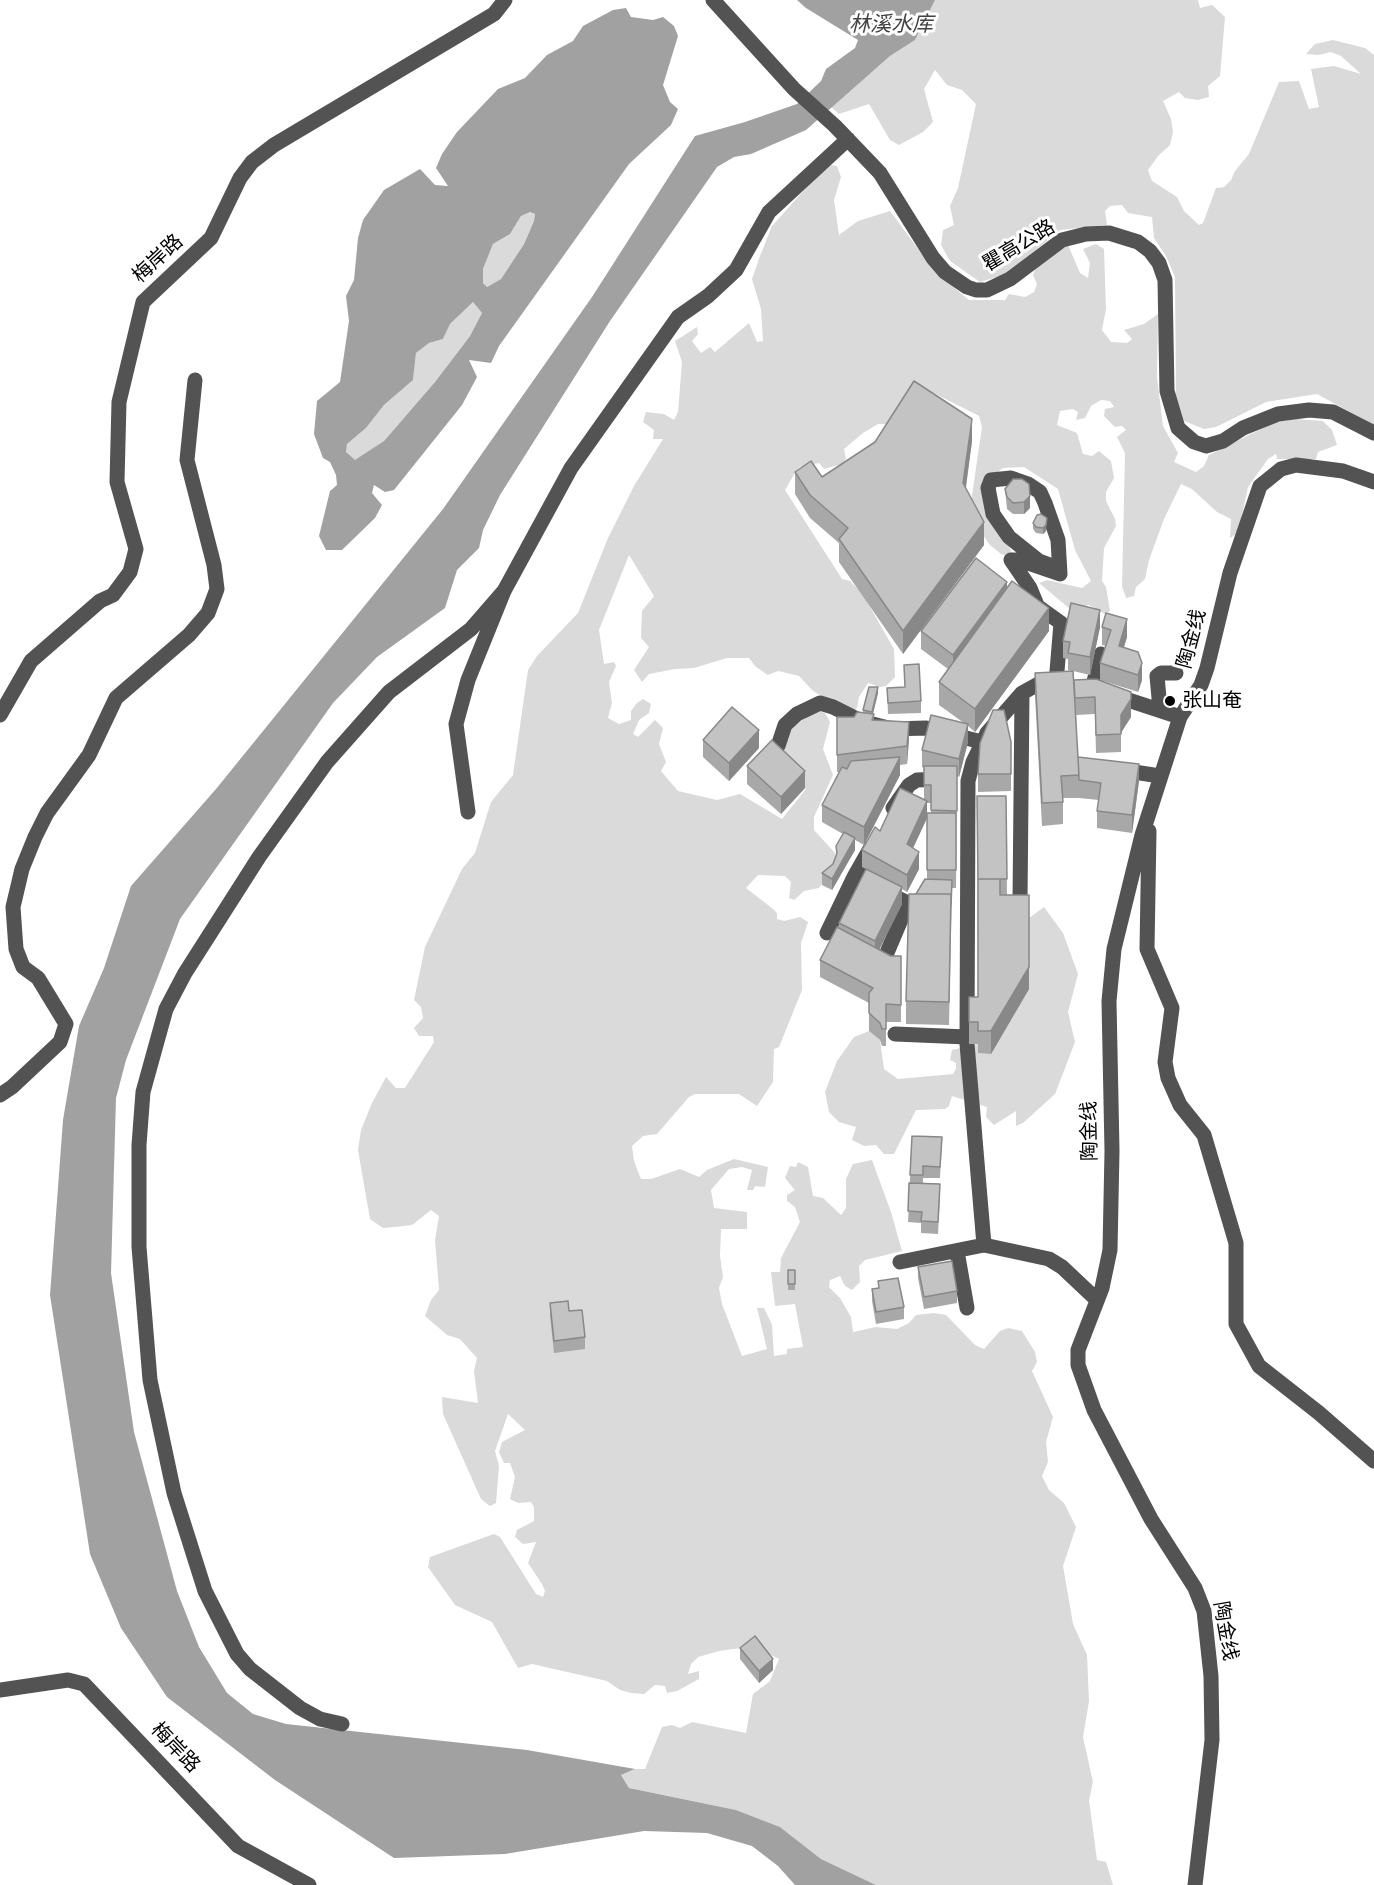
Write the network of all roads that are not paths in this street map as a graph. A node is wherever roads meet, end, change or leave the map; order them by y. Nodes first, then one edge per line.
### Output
1 (505, 0) edge
2 (713, 0) edge
3 (848, 139) junction
4 (195, 380) dead end
5 (1374, 433) edge
6 (1374, 482) edge
7 (1058, 568) junction
8 (1011, 586) edge
9 (504, 591) junction
10 (1037, 605) junction
11 (1101, 654) edge
12 (1176, 673) dead end
13 (1056, 683) junction
14 (1092, 689) junction
15 (1022, 693) junction
16 (1160, 709) junction
17 (0, 715) edge
18 (1180, 717) junction
19 (982, 742) junction
20 (778, 746) edge
21 (1113, 774) edge
22 (1160, 776) junction
23 (968, 781) junction
24 (468, 812) dead end
25 (1149, 813) junction
26 (854, 877) junction
27 (1020, 901) edge
28 (827, 933) dead end
29 (886, 955) edge
30 (895, 1034) dead end
31 (967, 1037) junction
32 (0, 1095) edge
33 (984, 1245) junction
34 (957, 1251) junction
35 (900, 1262) dead end
36 (1097, 1300) junction
37 (967, 1308) dead end
38 (1374, 1461) edge
39 (0, 1690) edge
40 (342, 1724) dead end
41 (309, 1885) edge
42 (1195, 1885) edge

1 - 17 street, 梅岸路
2 - 3 street, 瞿高公路
3 - 5 street, 瞿高公路
3 - 9 street
4 - 32 street
6 - 18 street, 陶金线
7 - 7 street
7 - 10 street
8 - 10 street
9 - 24 street
9 - 40 street
10 - 13 street
11 - 14 street
12 - 16 street
13 - 14 street
13 - 15 street
14 - 16 street
15 - 19 street
15 - 27 street
16 - 18 street
18 - 22 street, 陶金线
19 - 20 street
19 - 23 street
21 - 22 street
22 - 25 street, 陶金线
23 - 26 street
23 - 31 street
25 - 36 street, 陶金线
25 - 38 street
26 - 28 street
26 - 29 street
30 - 31 street
31 - 33 street
33 - 34 street
33 - 36 street
34 - 35 street
34 - 37 street
36 - 42 street, 陶金线
39 - 41 street, 梅岸路

